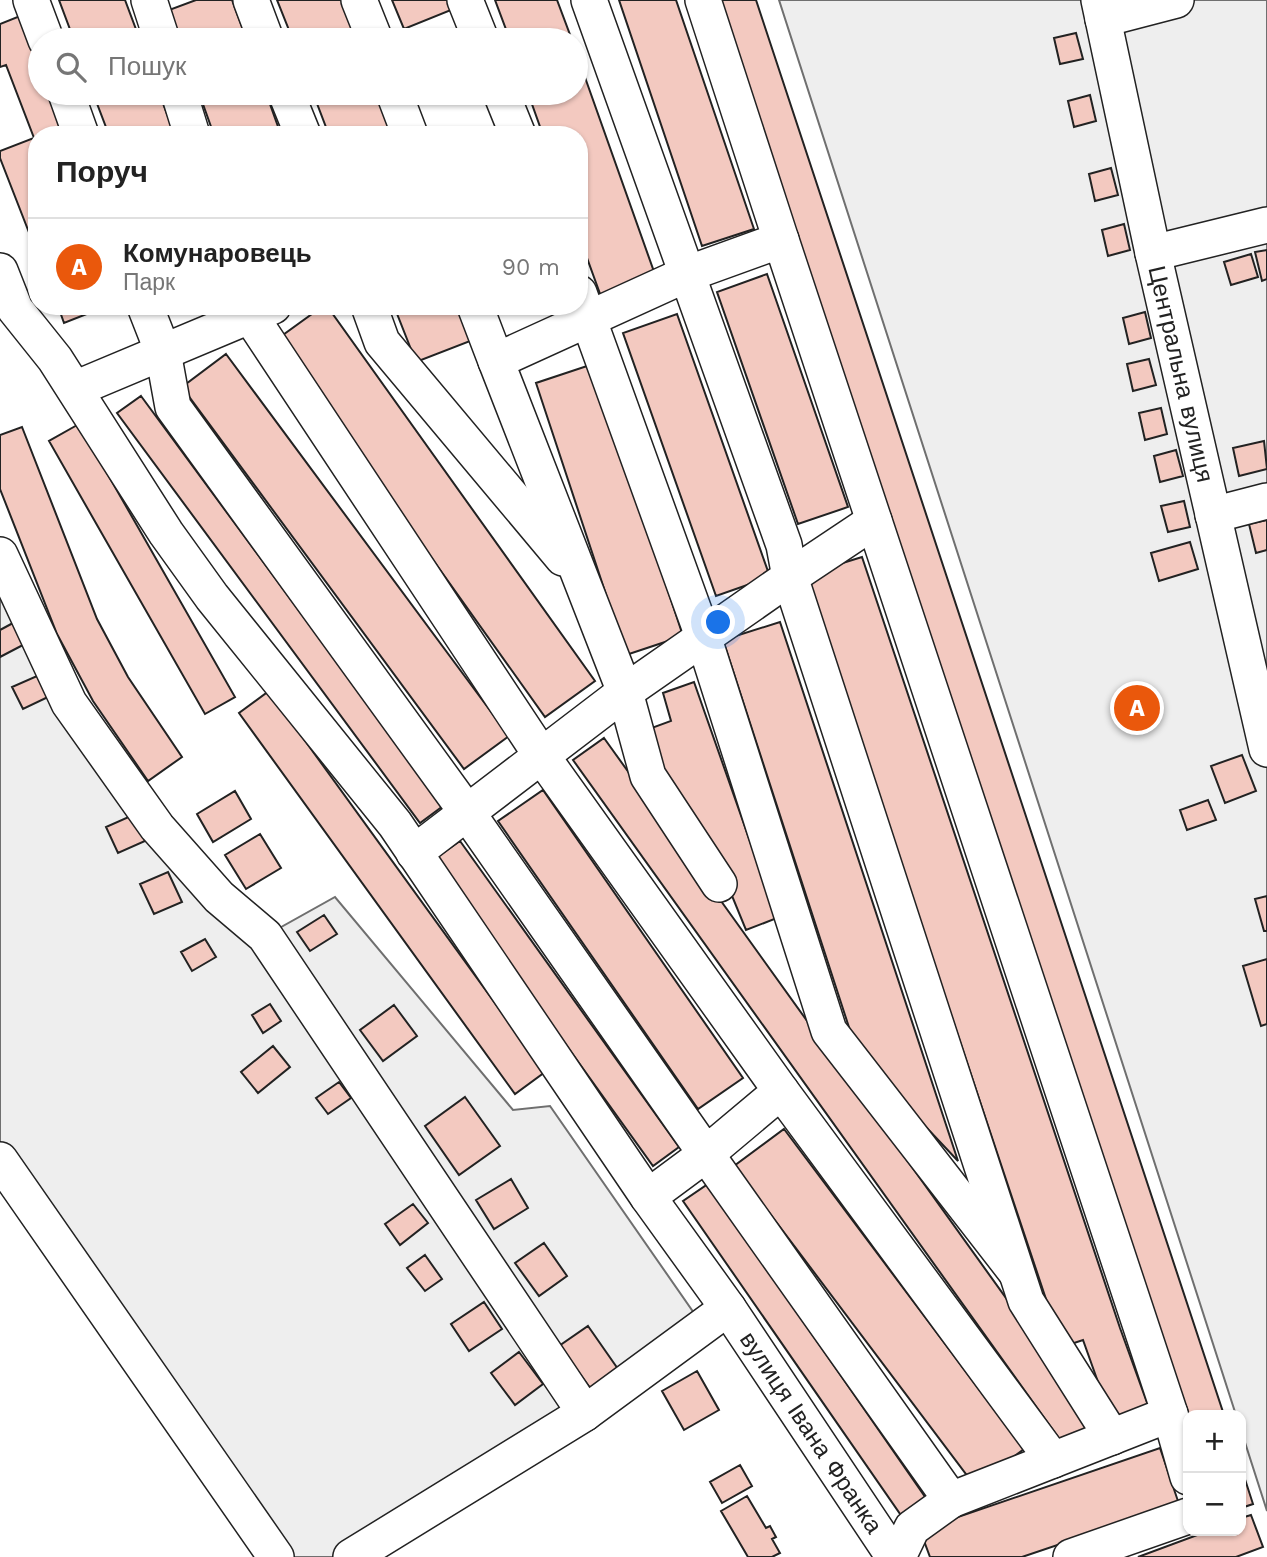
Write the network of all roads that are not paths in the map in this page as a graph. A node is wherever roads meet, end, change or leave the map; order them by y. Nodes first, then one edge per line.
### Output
1 (31, 0) edge
2 (149, 0) edge
3 (251, 0) edge
4 (359, 0) edge
5 (465, 0) edge
6 (589, 0) edge
7 (704, 0) edge
8 (1176, 0) edge
9 (1101, 9) edge
10 (42, 28) edge
11 (158, 28) edge
12 (262, 28) edge
13 (370, 28) edge
14 (476, 28) edge
15 (70, 105) edge
16 (183, 105) edge
17 (291, 105) edge
18 (399, 105) edge
19 (506, 105) edge
20 (78, 126) edge
21 (189, 126) edge
22 (299, 126) edge
23 (407, 126) edge
24 (514, 126) edge
25 (1267, 225) edge
26 (781, 240) junction
27 (1153, 253) junction
28 (0, 271) edge
29 (687, 274) junction
30 (588, 304) edge
31 (149, 315) edge
32 (246, 315) edge
33 (260, 315) edge
34 (372, 315) edge
35 (478, 315) edge
36 (568, 315) edge
37 (588, 315) edge
38 (163, 352) junction
39 (496, 361) junction
40 (75, 389) junction
41 (1267, 501) edge
42 (1213, 515) junction
43 (874, 521) junction
44 (0, 555) edge
45 (790, 577) junction
46 (581, 580) junction
47 (703, 636) junction
48 (625, 692) junction
49 (1267, 749) edge
50 (541, 755) junction
51 (466, 811) junction
52 (414, 853) junction
53 (719, 884) dead end
54 (781, 1091) junction
55 (706, 1154) junction
56 (0, 1160) edge
57 (648, 1197) junction
58 (1016, 1272) junction
59 (728, 1308) junction
60 (584, 1413) junction
61 (1170, 1414) junction
62 (1112, 1437) junction
63 (1053, 1460) junction
64 (1187, 1473) edge
65 (951, 1500) junction
66 (1183, 1518) edge
67 (276, 1557) edge
68 (351, 1557) edge
69 (896, 1557) edge
70 (1071, 1557) edge

1 - 10 street
2 - 11 street
3 - 12 street
4 - 13 street
5 - 14 street
6 - 29 street
7 - 26 street
8 - 9 street
9 - 27 street, Центральна вулиця
15 - 20 street
16 - 21 street
17 - 22 street
18 - 23 street
19 - 24 street
25 - 27 street
26 - 29 street
26 - 43 street
27 - 42 street, Центральна вулиця
28 - 40 street, вулиця Івана Франка
29 - 30 street
29 - 45 street
31 - 38 street
32 - 38 street
33 - 50 street
34 - 46 street
35 - 39 street
36 - 39 street
37 - 47 street
38 - 40 street
38 - 51 street
39 - 46 street
40 - 52 street, вулиця Івана Франка
41 - 42 street
42 - 49 street, Центральна вулиця
43 - 45 street
43 - 61 street
44 - 60 street
45 - 47 street
45 - 58 street
46 - 48 street
47 - 48 street
47 - 58 street
48 - 50 street
48 - 53 street
50 - 51 street
50 - 54 street
51 - 52 street
51 - 55 street
52 - 57 street, вулиця Івана Франка
54 - 55 street
54 - 63 street
55 - 57 street
55 - 65 street
56 - 67 street
57 - 59 street, вулиця Івана Франка
58 - 62 street
59 - 60 street
59 - 69 street, вулиця Івана Франка
60 - 68 street
61 - 62 street
61 - 64 street
62 - 63 street
63 - 65 street
65 - 69 street
66 - 70 street

